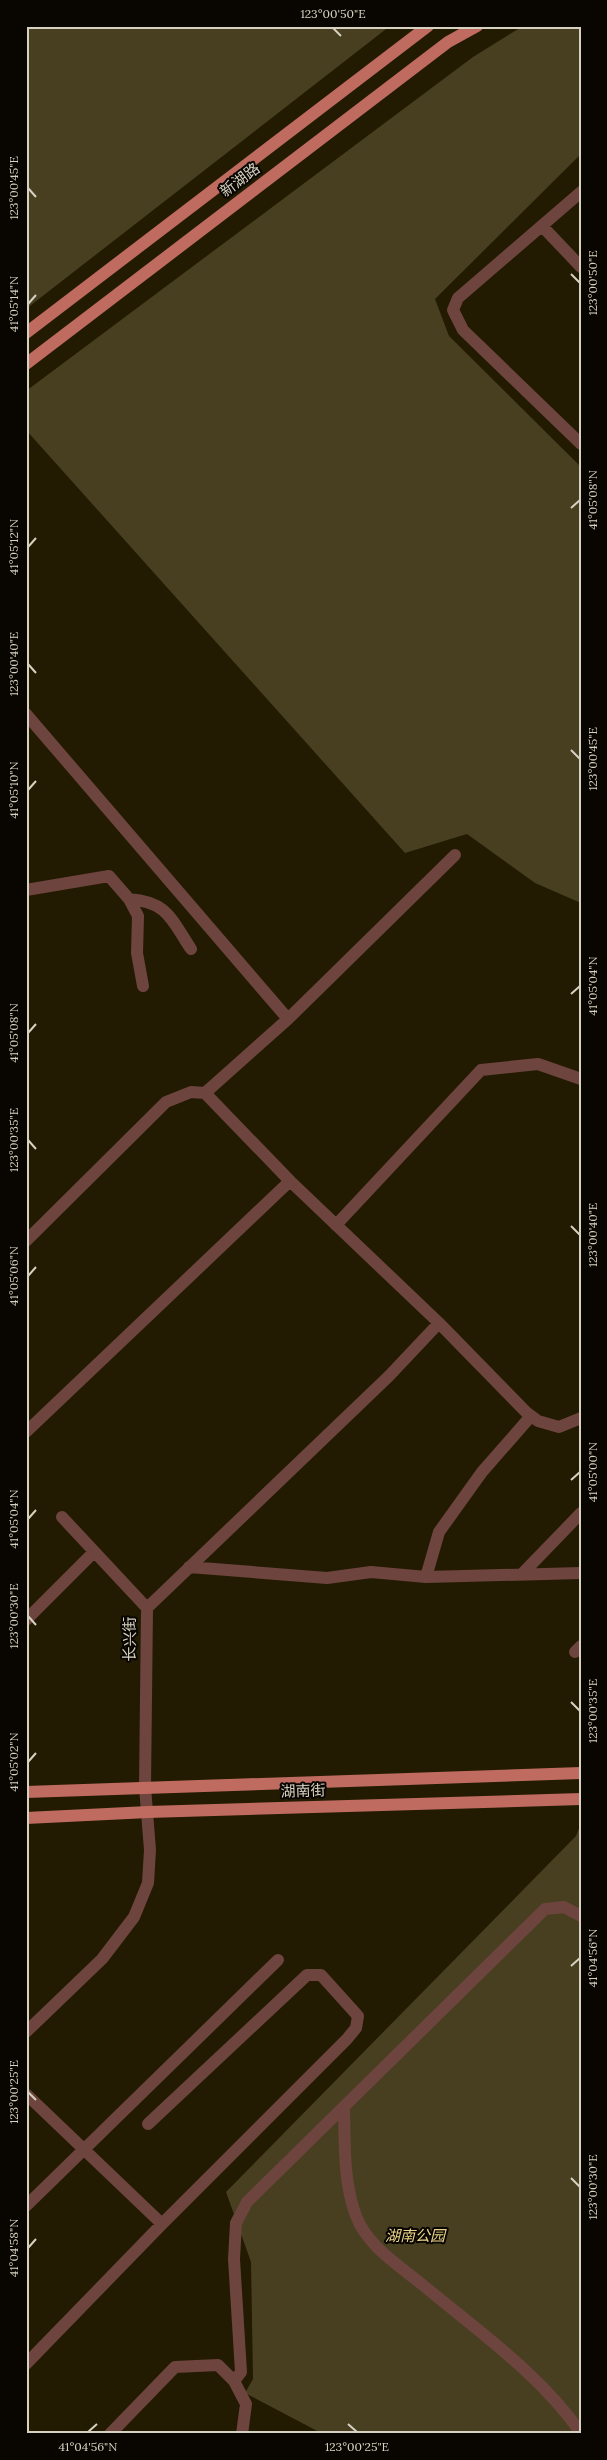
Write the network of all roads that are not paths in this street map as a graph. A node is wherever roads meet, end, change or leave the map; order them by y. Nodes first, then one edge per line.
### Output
1 (428, 26) edge
2 (477, 26) edge
3 (581, 192) edge
4 (542, 226) junction
5 (581, 267) edge
6 (26, 333) edge
7 (26, 364) edge
8 (581, 444) edge
9 (26, 714) edge
10 (455, 855) dead end
11 (26, 890) edge
12 (129, 898) junction
13 (191, 948) dead end
14 (143, 986) dead end
15 (288, 1019) junction
16 (581, 1079) edge
17 (205, 1093) junction
18 (290, 1181) junction
19 (336, 1225) junction
20 (26, 1241) edge
21 (439, 1323) junction
22 (531, 1416) junction
23 (581, 1418) edge
24 (26, 1432) edge
25 (581, 1513) edge
26 (62, 1517) dead end
27 (94, 1552) junction
28 (189, 1567) junction
29 (581, 1573) edge
30 (522, 1574) junction
31 (426, 1577) junction
32 (147, 1608) junction
33 (26, 1620) edge
34 (581, 1773) edge
35 (146, 1788) junction
36 (26, 1792) edge
37 (581, 1799) edge
38 (148, 1812) junction
39 (26, 1818) edge
40 (581, 1916) edge
41 (278, 1960) dead end
42 (26, 2032) edge
43 (26, 2094) edge
44 (344, 2107) junction
45 (148, 2124) dead end
46 (83, 2151) junction
47 (26, 2206) edge
48 (162, 2224) junction
49 (26, 2364) edge
50 (234, 2381) junction
51 (581, 2433) edge
52 (110, 2434) edge
53 (242, 2434) edge

1 - 6 main road, 新湖路
2 - 7 main road, 新湖路
3 - 4 street
4 - 5 street
4 - 8 street
9 - 15 street
10 - 15 street
11 - 12 street
12 - 13 street
12 - 14 street
15 - 17 street
16 - 19 street
17 - 18 street
17 - 20 street
18 - 19 street
18 - 24 street
19 - 21 street
21 - 22 street
21 - 28 street, 长兴街
22 - 23 street
22 - 31 street
25 - 30 street
26 - 27 street
27 - 32 street
27 - 33 street
28 - 31 street
28 - 32 street, 长兴街
29 - 30 street
30 - 31 street
32 - 35 street, 长兴街
34 - 35 main road, 湖南街
35 - 36 main road, 湖南街
35 - 38 street, 长兴街
37 - 38 main road, 湖南街
38 - 39 main road, 湖南街
38 - 42 street, 长兴街
40 - 44 street
41 - 46 street
43 - 46 street
44 - 50 street
44 - 51 street
45 - 48 street
46 - 47 street
46 - 48 street
48 - 49 street
50 - 52 street
50 - 53 street

